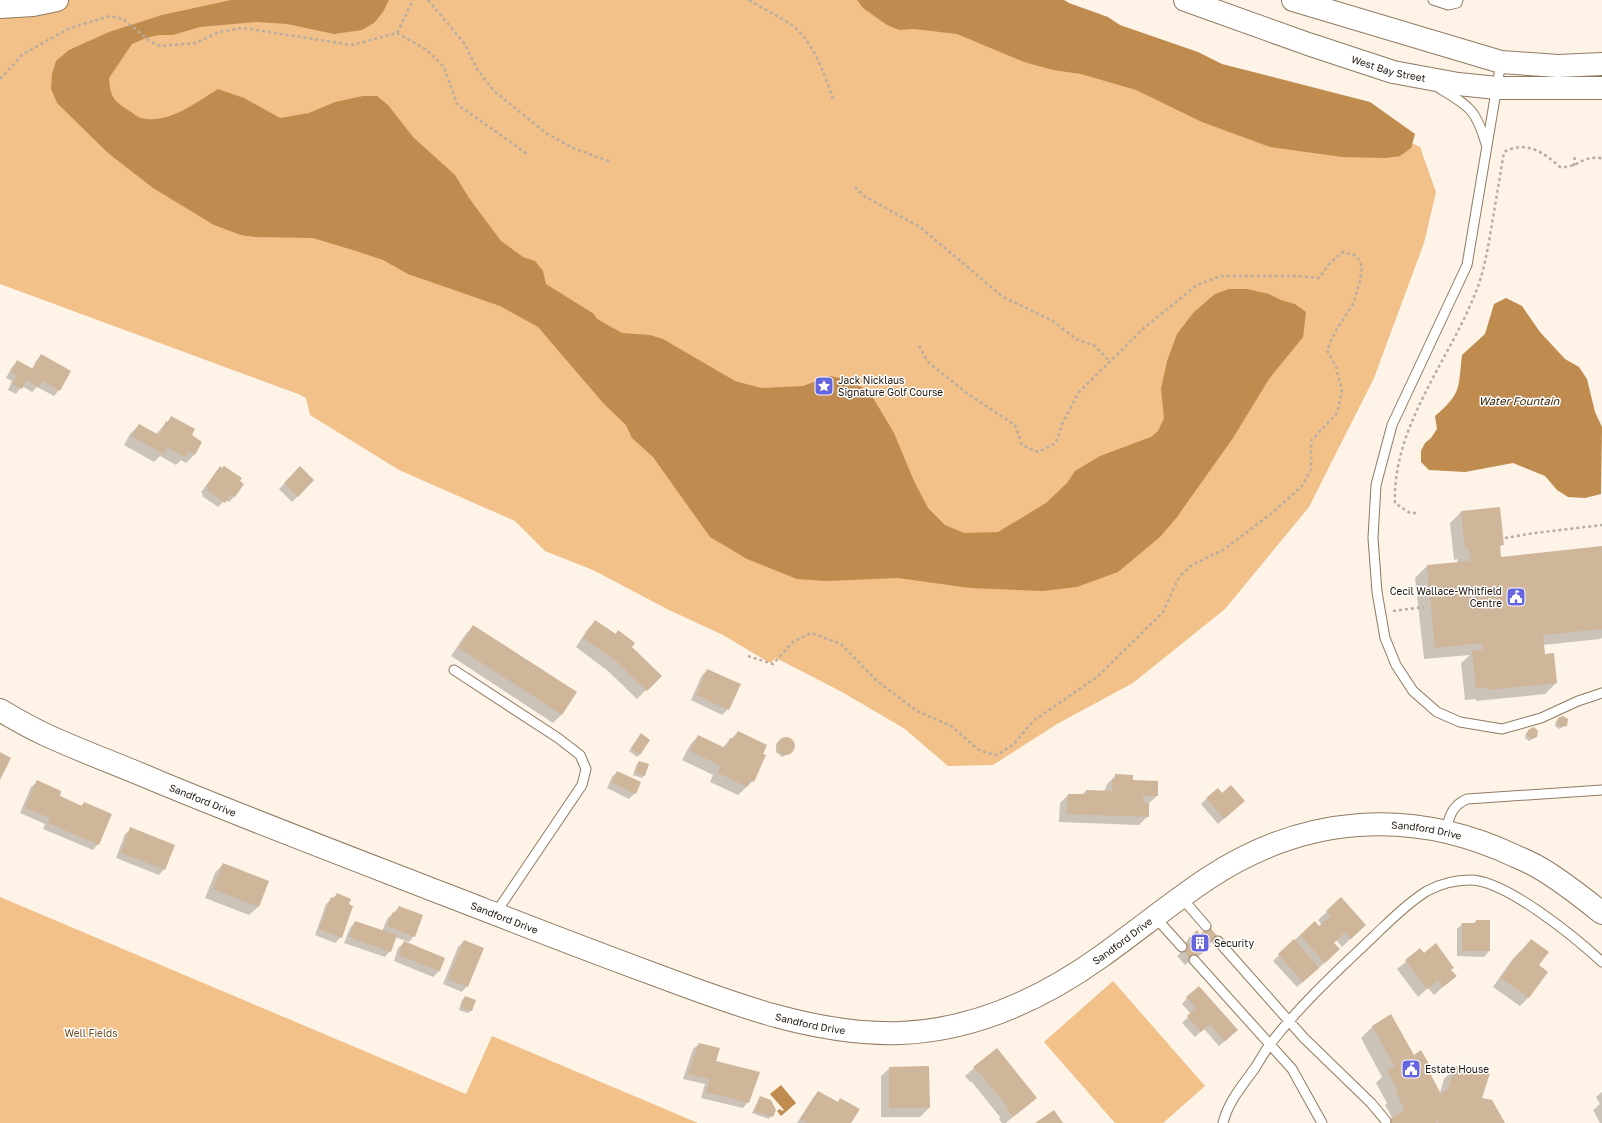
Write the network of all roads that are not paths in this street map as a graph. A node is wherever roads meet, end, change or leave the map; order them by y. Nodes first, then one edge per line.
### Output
1 (57, 0) edge
2 (1185, 0) edge
3 (1293, 0) edge
4 (1433, 0) edge
5 (1458, 0) edge
6 (0, 7) edge
7 (1501, 62) junction
8 (1602, 64) edge
9 (1422, 78) junction
10 (1497, 88) junction
11 (1602, 88) edge
12 (1487, 148) junction
13 (454, 670) dead end
14 (1602, 693) edge
15 (0, 710) edge
16 (1602, 790) edge
17 (1447, 831) junction
18 (1181, 898) junction
19 (1602, 913) edge
20 (496, 914) junction
21 (1155, 917) junction
22 (1206, 926) dead end
23 (1218, 941) dead end
24 (1182, 947) dead end
25 (1194, 960) dead end
26 (1602, 962) edge
27 (1290, 1021) junction
28 (1270, 1044) junction
29 (1386, 1121) dead end
30 (1223, 1123) edge
31 (1322, 1123) edge

1 - 6 street
2 - 9 street, West Bay Street
3 - 7 street
4 - 5 lane
7 - 8 street
7 - 10 lane
9 - 10 street, West Bay Street
9 - 12 lane
10 - 11 street, West Bay Street
10 - 12 lane
12 - 14 lane
13 - 20 lane
15 - 20 street, Sandford Drive
16 - 17 lane
17 - 18 street, Sandford Drive
17 - 19 street, Sandford Drive
18 - 21 street, Sandford Drive
18 - 22 lane
20 - 21 street, Sandford Drive
21 - 24 lane
23 - 27 lane
25 - 28 lane
26 - 27 lane
27 - 28 lane
27 - 29 lane
28 - 30 lane
28 - 31 lane

